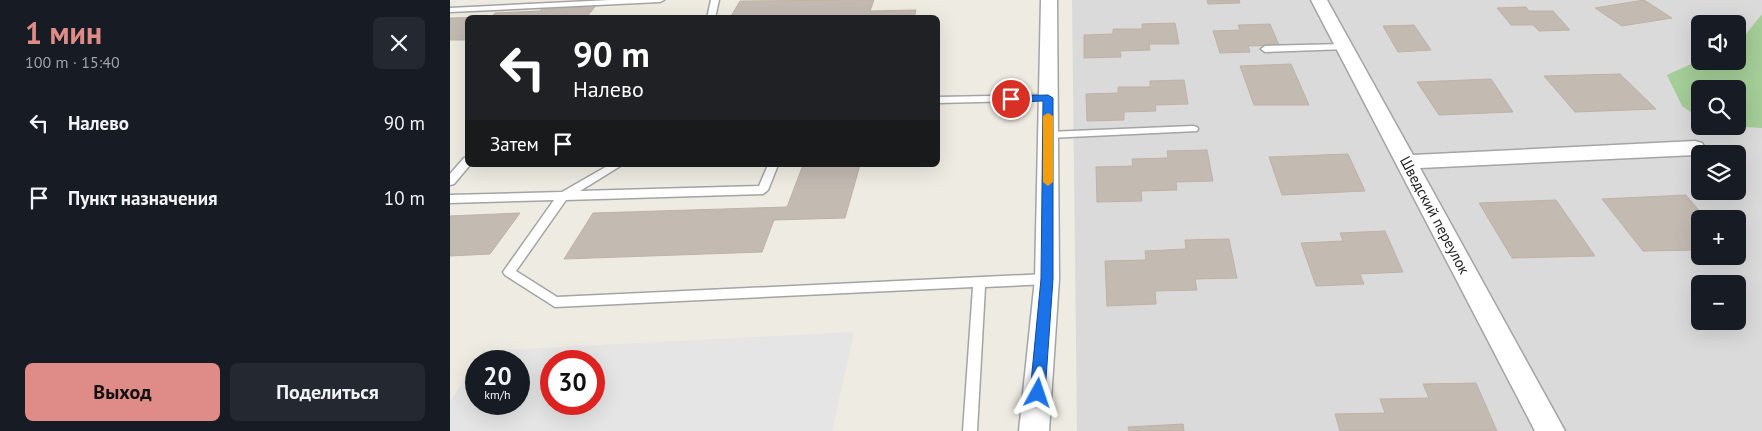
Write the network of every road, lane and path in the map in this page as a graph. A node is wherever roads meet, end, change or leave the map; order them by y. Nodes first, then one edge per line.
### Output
1 (660, 0) edge
2 (715, 0) edge
3 (1048, 0) edge
4 (1319, 0) edge
5 (450, 10) edge
6 (711, 15) edge
7 (1344, 47) junction
8 (1264, 50) dead end
9 (1048, 98) junction
10 (940, 100) edge
11 (1193, 129) dead end
12 (1048, 135) junction
13 (1691, 148) edge
14 (1406, 162) junction
15 (465, 163) edge
16 (614, 167) edge
17 (772, 167) edge
18 (450, 180) edge
19 (562, 197) junction
20 (450, 199) edge
21 (1047, 279) junction
22 (979, 282) junction
23 (970, 431) edge
24 (1034, 431) edge
25 (1550, 431) edge

1 - 5 lane
2 - 6 lane
3 - 9 street
4 - 7 street, Шведский переулок
7 - 8 lane
7 - 14 street, Шведский переулок
9 - 10 lane
9 - 12 street
11 - 12 lane
12 - 21 street
13 - 14 street
14 - 25 street, Шведский переулок
15 - 18 lane
16 - 19 lane
17 - 19 lane
19 - 20 lane
19 - 22 lane
21 - 22 lane
21 - 24 street
22 - 23 lane

